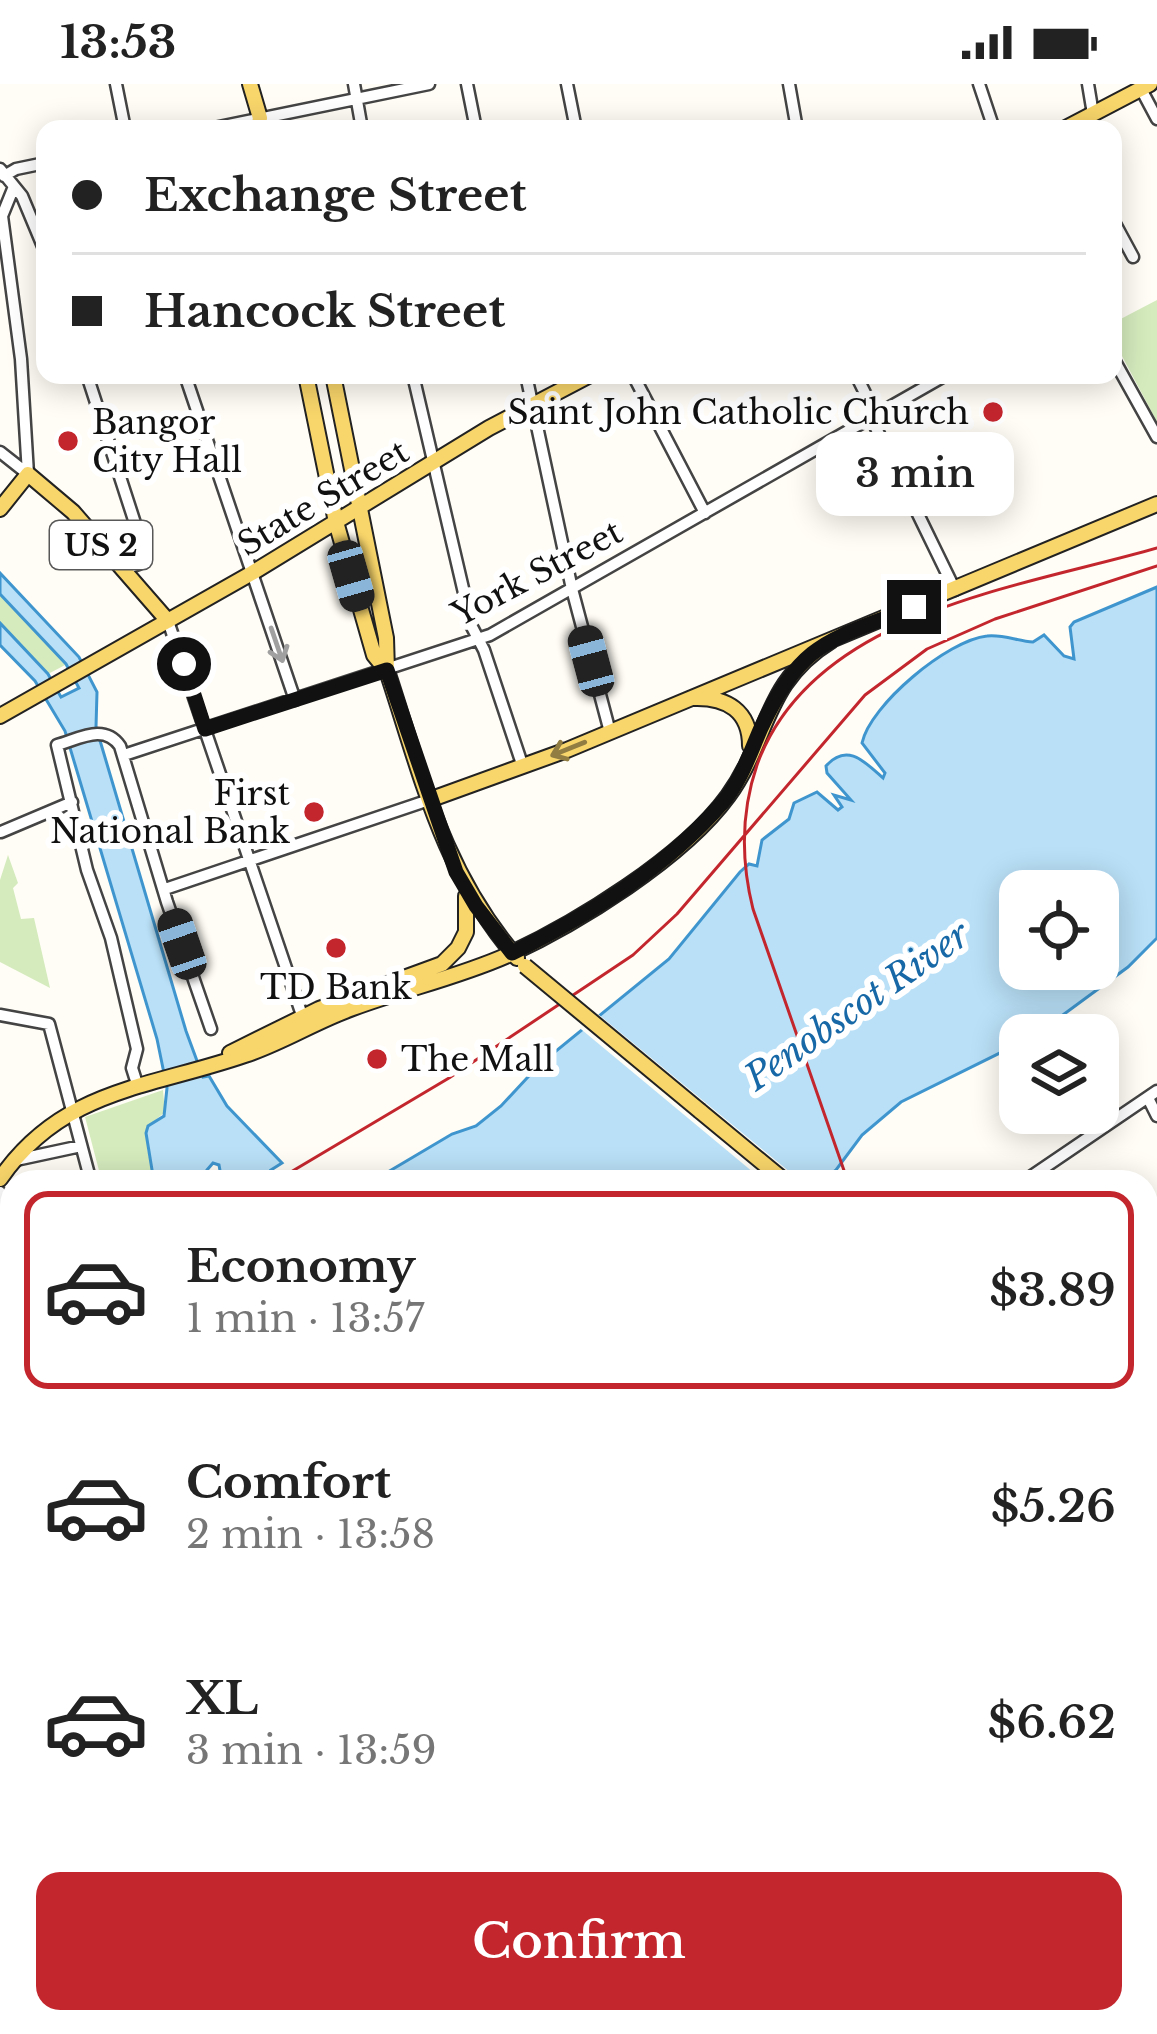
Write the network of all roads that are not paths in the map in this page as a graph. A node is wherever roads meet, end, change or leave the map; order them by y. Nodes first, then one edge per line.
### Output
1 (116, 84) edge
2 (250, 84) edge
3 (354, 84) edge
4 (429, 84) edge
5 (467, 84) edge
6 (567, 84) edge
7 (789, 84) edge
8 (979, 84) edge
9 (1088, 84) edge
10 (1146, 86) edge
11 (356, 99) junction
12 (1093, 113) junction
13 (1157, 119) edge
14 (123, 120) edge
15 (258, 120) edge
16 (275, 120) edge
17 (360, 120) edge
18 (474, 120) edge
19 (574, 120) edge
20 (795, 120) edge
21 (991, 120) edge
22 (1080, 120) edge
23 (36, 165) edge
24 (2, 173) edge
25 (13, 189) junction
26 (36, 224) edge
27 (1122, 237) edge
28 (1133, 257) dead end
29 (1122, 374) edge
30 (90, 384) edge
31 (188, 384) edge
32 (309, 384) edge
33 (335, 384) edge
34 (415, 384) edge
35 (528, 384) edge
36 (573, 384) edge
37 (638, 384) edge
38 (860, 384) edge
39 (930, 384) edge
40 (532, 405) junction
41 (874, 416) junction
42 (1157, 436) edge
43 (0, 452) edge
44 (433, 463) junction
45 (28, 474) junction
46 (1157, 504) edge
47 (358, 508) junction
48 (0, 509) edge
49 (705, 513) junction
50 (336, 522) junction
51 (121, 570) junction
52 (252, 573) junction
53 (572, 589) junction
54 (955, 590) junction
55 (168, 621) junction
56 (478, 639) junction
57 (832, 640) junction
58 (387, 670) junction
59 (295, 700) junction
60 (679, 701) junction
61 (0, 716) edge
62 (205, 729) junction
63 (610, 732) junction
64 (124, 755) junction
65 (748, 757) junction
66 (523, 767) junction
67 (429, 800) junction
68 (71, 802) junction
69 (0, 830) edge
70 (0, 843) edge
71 (249, 861) junction
72 (463, 885) junction
73 (165, 889) junction
74 (512, 953) junction
75 (0, 1015) edge
76 (304, 1021) junction
77 (211, 1029) dead end
78 (138, 1088) junction
79 (1152, 1095) edge
80 (72, 1110) junction
81 (1157, 1116) edge
82 (82, 1146) junction
83 (6, 1156) edge
84 (88, 1170) edge
85 (771, 1170) edge
86 (1041, 1170) edge
87 (0, 1192) edge
88 (0, 1203) edge

1 - 14 street
2 - 15 main road
3 - 11 street
4 - 11 street
5 - 18 street
6 - 19 street
7 - 20 street
8 - 21 street
9 - 12 street
10 - 12 main road
10 - 13 street
11 - 16 street
11 - 17 street
12 - 22 main road
23 - 24 street
24 - 25 street
25 - 26 street
25 - 45 street
27 - 28 street
29 - 42 street
30 - 51 street
31 - 52 street
32 - 50 main road
33 - 47 main road
34 - 44 street
35 - 40 street
36 - 40 main road, State Street
37 - 49 street
38 - 41 street
39 - 41 street, York Street
40 - 44 main road, State Street
40 - 53 street
41 - 49 street, York Street
41 - 54 street
43 - 45 street
44 - 47 main road, State Street
44 - 56 street
45 - 48 main road, US 2
45 - 51 main road, US 2
46 - 54 main road
47 - 50 main road, State Street
47 - 58 main road
49 - 53 street, York Street
50 - 52 main road, State Street
50 - 58 main road
51 - 55 main road, US 2
52 - 55 main road, State Street
52 -> 59 street
53 - 56 street, York Street
53 - 63 street
54 - 57 main road
55 - 61 main road, State Street
55 - 62 street
56 - 58 street, York Street
56 - 66 street
57 - 60 main road
57 - 65 main road
58 - 59 street, York Street
58 - 67 main road
59 - 62 street, York Street
60 - 63 main road
60 - 65 main road
62 - 64 street, York Street
62 - 71 street
63 -> 66 main road
64 - 68 street
64 - 73 street
65 - 74 main road
66 - 67 main road
67 - 71 street
67 - 72 main road
68 - 69 street
68 - 78 street
69 - 70 street
71 - 73 street
71 - 76 street
72 - 74 main road
72 - 76 main road
73 - 77 street
74 - 76 main road
74 - 85 main road, bridge
75 - 80 street
76 - 78 main road
78 - 80 main road
79 - 81 street
79 - 86 street
80 - 82 street
80 - 83 main road
82 - 83 street
82 - 84 street
87 - 88 street

